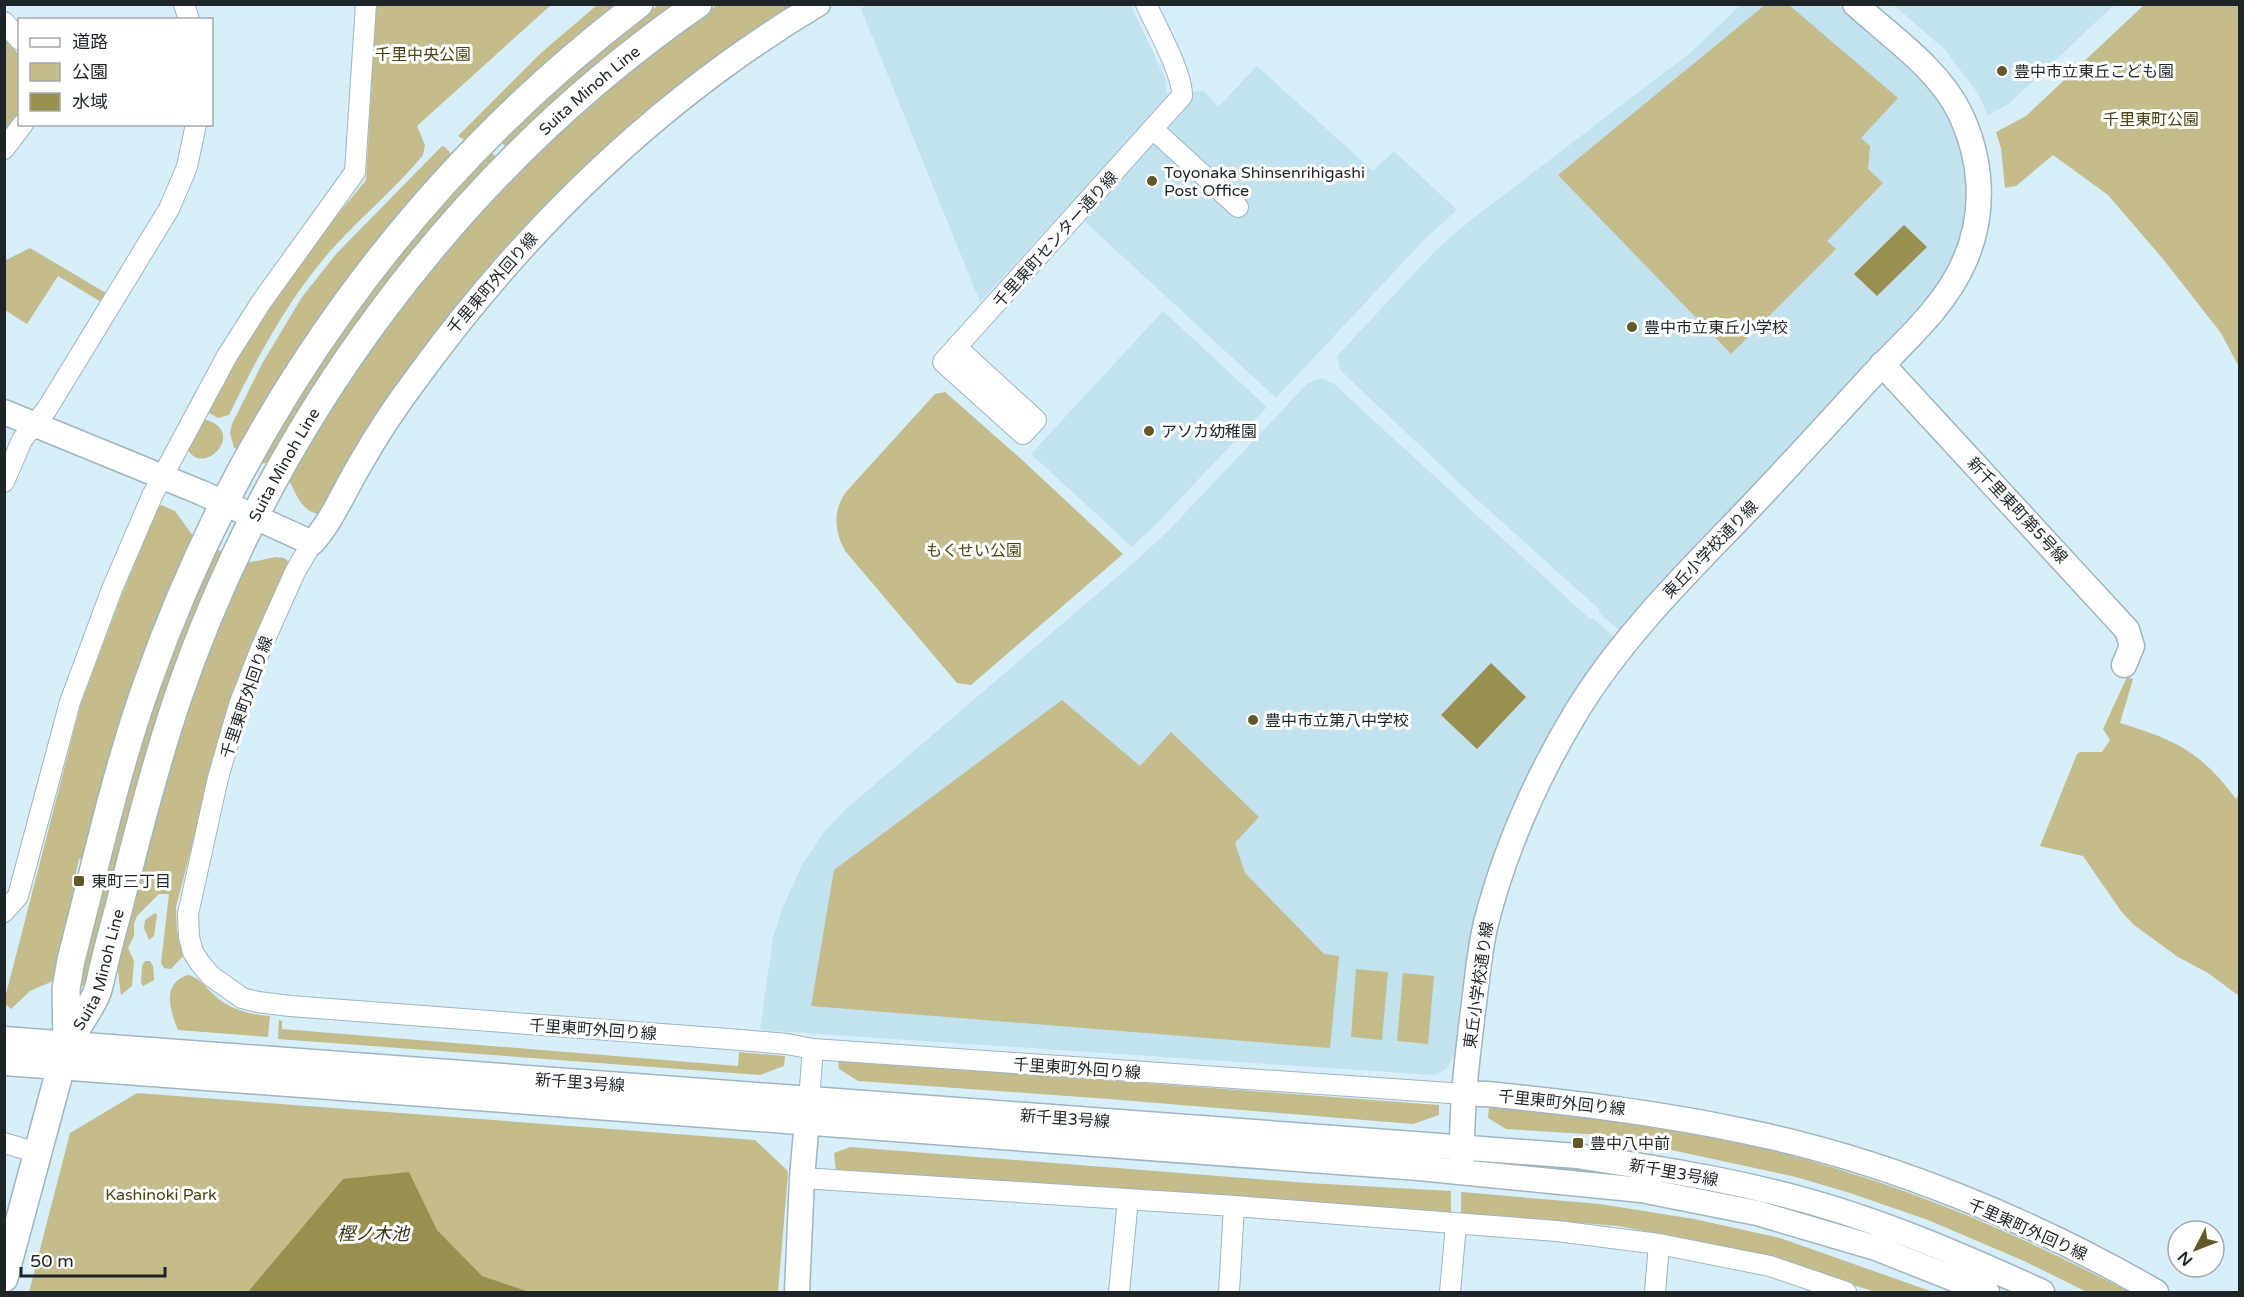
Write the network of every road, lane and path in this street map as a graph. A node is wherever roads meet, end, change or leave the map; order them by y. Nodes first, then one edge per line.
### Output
1 (366, 4) edge
2 (639, 4) edge
3 (698, 4) edge
4 (818, 4) edge
5 (1146, 4) edge
6 (1855, 4) edge
7 (4, 22) edge
8 (18, 37) edge
9 (22, 126) edge
10 (196, 126) edge
11 (1153, 129) junction
12 (4, 149) edge
13 (1238, 207) dead end
14 (1882, 364) junction
15 (995, 395) dead end
16 (4, 412) edge
17 (35, 424) junction
18 (162, 478) junction
19 (4, 482) edge
20 (223, 503) junction
21 (255, 517) junction
22 (312, 543) junction
23 (2124, 664) dead end
24 (4, 912) edge
25 (4, 1039) edge
26 (813, 1049) junction
27 (64, 1055) junction
28 (4, 1063) edge
29 (1464, 1094) junction
30 (809, 1099) junction
31 (807, 1124) junction
32 (4, 1143) edge
33 (38, 1153) junction
34 (1462, 1159) junction
35 (802, 1178) junction
36 (1128, 1198) junction
37 (1234, 1206) junction
38 (1456, 1225) junction
39 (1659, 1244) junction
40 (4, 1278) edge
41 (797, 1293) edge
42 (1119, 1293) edge
43 (1229, 1293) edge
44 (1450, 1293) edge
45 (1655, 1293) edge
46 (1846, 1293) edge
47 (1987, 1293) edge
48 (2042, 1293) edge
49 (2156, 1293) edge

1 - 18 street
2 - 20 main road, Suita Minoh Line
3 - 21 main road, Suita Minoh Line
4 - 22 street, 千里東町外回り線
5 - 11 street, 千里東町センター通り線
6 - 14 street, 東丘小学校通り線
7 - 8 street
9 - 12 street
10 - 17 street
11 - 13 street
11 - 15 street, 千里東町センター通り線
14 - 23 street, 新千里東町第5号線
14 - 29 street, 東丘小学校通り線
16 - 17 street
17 - 18 street
17 - 19 street
18 - 20 street
18 - 24 street
20 - 21 street
20 - 27 main road, Suita Minoh Line
21 - 22 street
21 - 27 main road, Suita Minoh Line
22 - 26 street, 千里東町外回り線
25 - 27 street
26 - 29 street, 千里東町外回り線
26 - 30 street
27 - 28 street
27 - 30 street, 新千里3号線
27 - 31 street, 新千里3号線
27 - 33 main road, Suita Minoh Line
29 - 34 street, 東丘小学校通り線
29 - 49 street, 千里東町外回り線
30 - 31 street
30 - 34 street, 新千里3号線
31 - 34 street, 新千里3号線
31 - 35 street
32 - 33 street
33 - 40 main road, Suita Minoh Line
34 - 47 street, 新千里3号線
34 - 48 street, 新千里3号線
35 - 36 street
35 - 41 street
36 - 37 street
36 - 42 street
37 - 38 street
37 - 43 street
38 - 39 street
38 - 44 street
39 - 45 street
39 - 46 street

